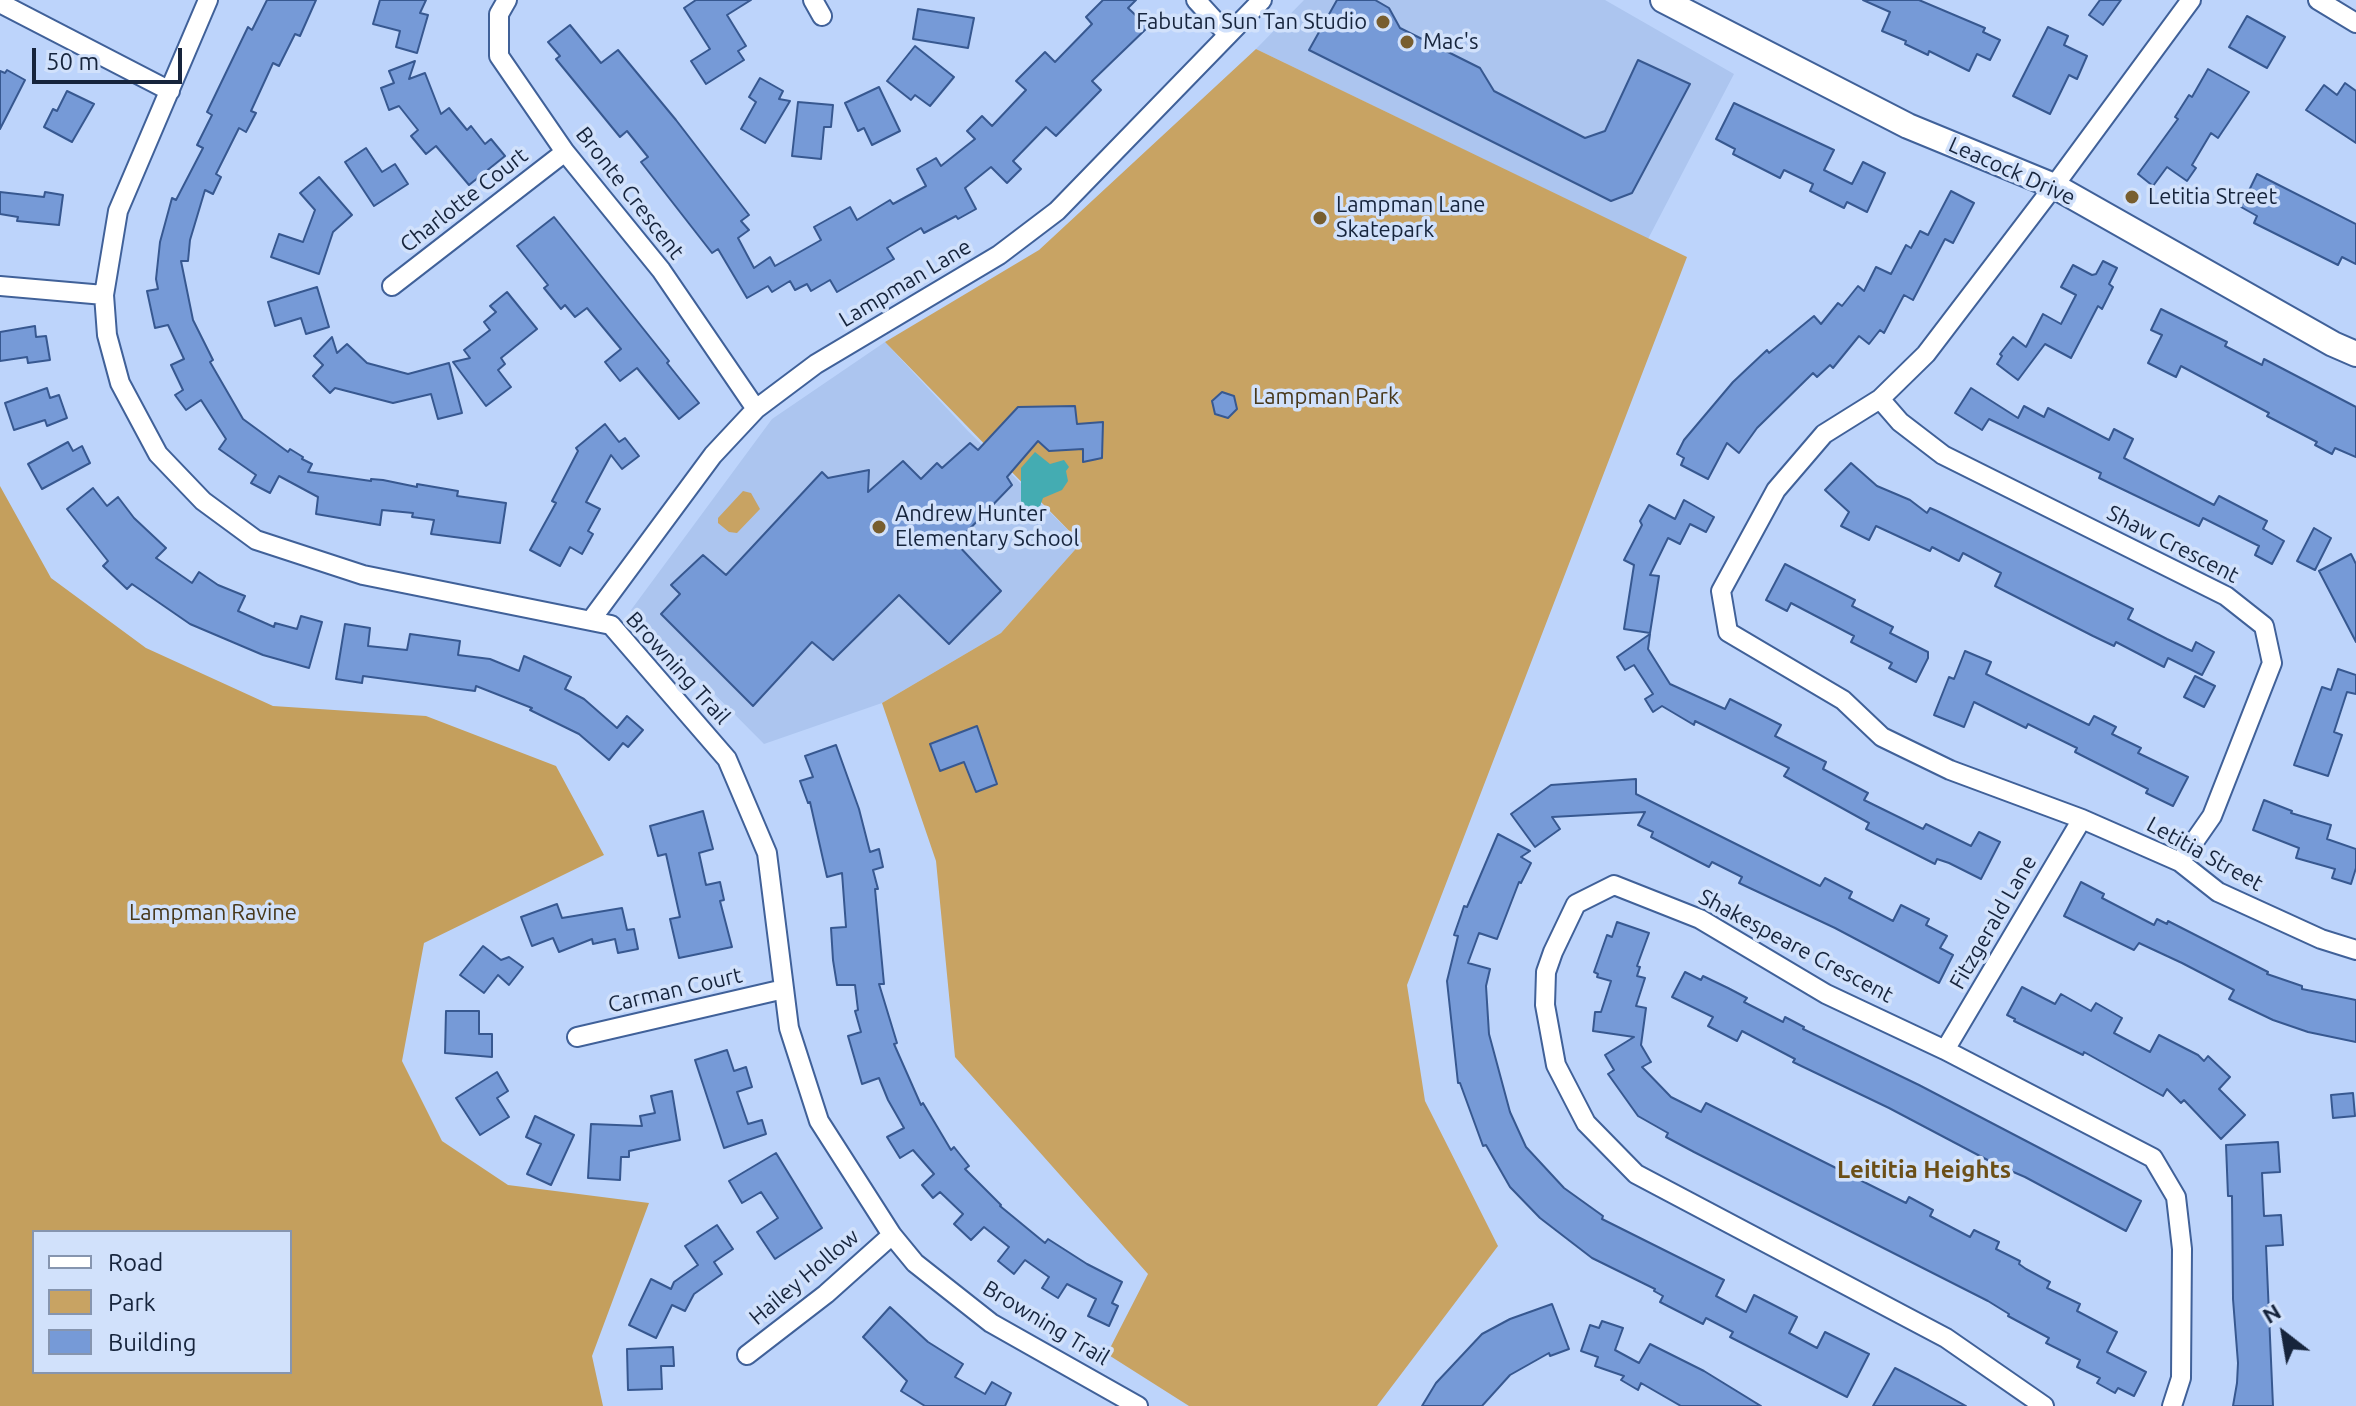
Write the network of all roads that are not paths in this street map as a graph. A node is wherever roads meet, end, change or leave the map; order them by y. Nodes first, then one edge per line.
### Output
1 (208, 0) edge
2 (507, 0) edge
3 (1196, 0) edge
4 (1262, 0) edge
5 (1663, 0) edge
6 (2191, 0) edge
7 (2318, 0) edge
8 (0, 3) edge
9 (2356, 23) edge
10 (1228, 35) junction
11 (170, 91) junction
12 (565, 152) junction
13 (2054, 186) junction
14 (0, 286) edge
15 (392, 286) dead end
16 (104, 295) junction
17 (2356, 354) edge
18 (1880, 399) junction
19 (756, 409) junction
20 (591, 620) junction
21 (2082, 819) junction
22 (2180, 862) junction
23 (2356, 950) edge
24 (784, 989) junction
25 (577, 1037) dead end
26 (1945, 1050) junction
27 (892, 1235) junction
28 (747, 1355) dead end
29 (1138, 1406) edge
30 (2044, 1406) edge
31 (2172, 1406) edge

1 - 11 street, Browning Trail
2 - 12 street, Bronte Crescent
3 - 10 street
4 - 10 street, Lampman Lane
5 - 13 street, Leacock Drive
6 - 13 street, Letitia Street
7 - 9 street
8 - 11 street
10 - 19 street, Lampman Lane
11 - 16 street, Browning Trail
12 - 15 street, Charlotte Court
12 - 19 street, Bronte Crescent
13 - 17 street, Leacock Drive
13 - 18 street, Letitia Street
14 - 16 street
16 - 20 street, Browning Trail
18 - 21 street, Letitia Street
18 - 22 street, Shaw Crescent
19 - 20 street, Lampman Lane
20 - 24 street, Browning Trail
21 - 22 street, Letitia Street
21 - 26 street, Fitzgerald Lane
22 - 23 street, Letitia Street
24 - 25 street, Carman Court
24 - 27 street, Browning Trail
26 - 30 street, Shakespeare Crescent
26 - 31 street, Shakespeare Crescent
27 - 28 street, Hailey Hollow
27 - 29 street, Browning Trail

